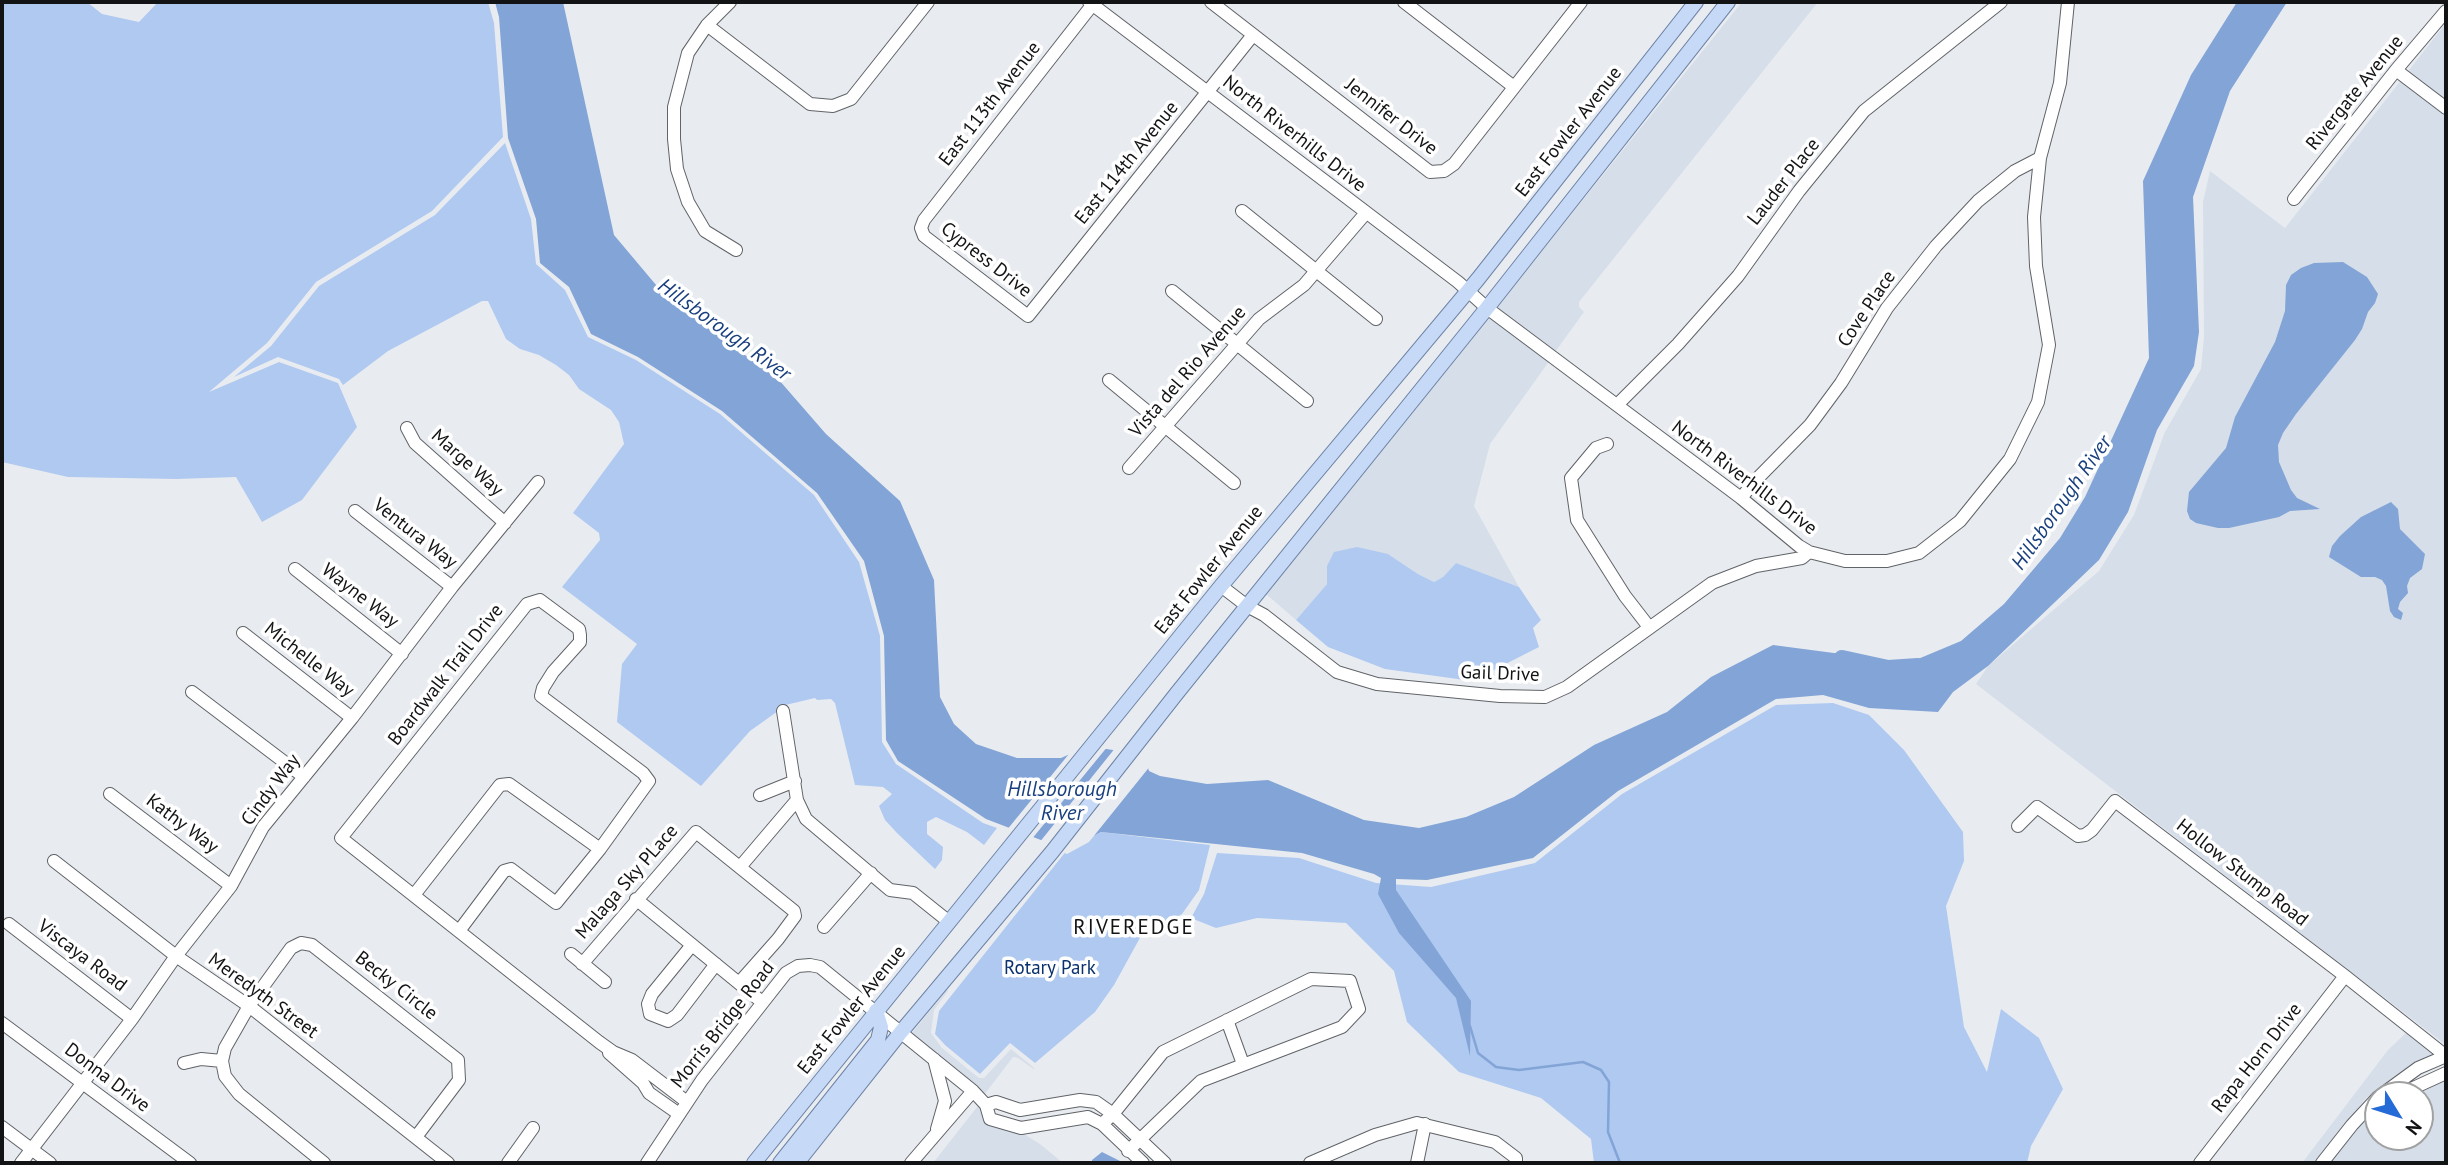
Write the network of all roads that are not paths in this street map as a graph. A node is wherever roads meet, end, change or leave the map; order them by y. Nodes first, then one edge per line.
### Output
1 (730, 2) edge
2 (928, 2) edge
3 (1211, 2) edge
4 (1404, 2) edge
5 (1581, 2) edge
6 (1696, 2) edge
7 (1728, 2) edge
8 (2001, 2) edge
9 (2068, 2) edge
10 (1091, 3) edge
11 (2446, 11) edge
12 (707, 25) junction
13 (1253, 36) junction
14 (2396, 70) junction
15 (1514, 87) junction
16 (1209, 92) junction
17 (2446, 108) edge
18 (2040, 158) junction
19 (2294, 200) dead end
20 (1242, 211) dead end
21 (1365, 214) junction
22 (921, 228) joint
23 (736, 250) dead end
24 (1317, 271) junction
25 (1172, 291) dead end
26 (1468, 292) junction
27 (1487, 308) junction
28 (1031, 314) joint
29 (1376, 319) dead end
30 (1237, 344) junction
31 (1108, 380) dead end
32 (1307, 401) dead end
33 (1617, 405) junction
34 (1164, 426) junction
35 (407, 428) dead end
36 (1607, 444) dead end
37 (1129, 468) dead end
38 (538, 482) dead end
39 (1234, 483) dead end
40 (1741, 498) junction
41 (355, 511) dead end
42 (505, 523) junction
43 (1810, 552) junction
44 (295, 569) dead end
45 (1221, 586) junction
46 (452, 587) junction
47 (1247, 606) junction
48 (1649, 627) junction
49 (243, 633) dead end
50 (402, 654) junction
51 (192, 692) dead end
52 (783, 711) dead end
53 (352, 718) junction
54 (304, 777) junction
55 (794, 780) junction
56 (110, 793) dead end
57 (760, 795) dead end
58 (797, 800) junction
59 (2018, 826) dead end
60 (600, 849) junction
61 (54, 861) dead end
62 (740, 867) junction
63 (870, 873) junction
64 (231, 886) junction
65 (414, 895) junction
66 (636, 900) junction
67 (948, 921) junction
68 (9, 924) dead end
69 (824, 927) dead end
70 (459, 931) junction
71 (692, 945) junction
72 (571, 954) dead end
73 (176, 956) junction
74 (582, 964) junction
75 (716, 964) junction
76 (2345, 976) junction
77 (605, 982) dead end
78 (739, 983) junction
79 (762, 1002) junction
80 (249, 1006) junction
81 (876, 1011) junction
82 (132, 1019) junction
83 (1227, 1020) junction
84 (2, 1023) edge
85 (901, 1032) junction
86 (599, 1042) junction
87 (2446, 1056) edge
88 (934, 1059) junction
89 (222, 1061) junction
90 (184, 1063) dead end
91 (1243, 1065) junction
92 (2446, 1073) edge
93 (2401, 1081) edge
94 (2429, 1081) edge
95 (82, 1084) junction
96 (973, 1091) junction
97 (687, 1102) junction
98 (986, 1105) junction
99 (678, 1114) junction
100 (1114, 1114) junction
101 (2364, 1114) edge
102 (1102, 1124) junction
103 (1425, 1124) junction
104 (2, 1127) edge
105 (533, 1128) dead end
106 (936, 1135) junction
107 (416, 1137) junction
108 (1139, 1140) junction
109 (31, 1150) junction
110 (1128, 1151) junction
111 (21, 1163) edge
112 (50, 1163) edge
113 (190, 1163) edge
114 (324, 1163) edge
115 (448, 1163) edge
116 (508, 1163) edge
117 (647, 1163) edge
118 (754, 1163) edge
119 (780, 1163) edge
120 (797, 1163) edge
121 (911, 1163) edge
122 (1143, 1163) edge
123 (1165, 1163) edge
124 (1310, 1163) edge
125 (1417, 1163) edge
126 (1516, 1163) edge
127 (2200, 1163) edge
128 (2322, 1163) edge

1 - 12 street
2 - 12 street
3 - 13 street, Jennifer Drive
4 - 15 street
5 - 15 street, Jennifer Drive
6 - 26 main road, East Fowler Avenue
7 - 27 main road
8 - 33 street, Lauder Place
9 - 18 street, North Riverhills Drive
10 - 16 street, North Riverhills Drive
10 - 22 street, East 113th Avenue
11 - 14 street, Rivergate Avenue
12 - 23 street
13 - 15 street, Jennifer Drive
13 - 16 street, East 114th Avenue
14 - 17 street
14 - 19 street, Rivergate Avenue
16 - 21 street, North Riverhills Drive
16 - 28 street, East 114th Avenue
18 - 40 street, Cove Place
18 - 43 street, North Riverhills Drive
20 - 24 street
21 - 24 street, Vista del Rio Avenue
21 - 26 street, North Riverhills Drive
22 - 28 street, Cypress Drive
24 - 29 street
24 - 30 street, Vista del Rio Avenue
25 - 30 street
26 - 27 street, North Riverhills Drive
26 - 45 main road, East Fowler Avenue
27 - 33 street, North Riverhills Drive
27 - 47 main road
30 - 32 street
30 - 34 street, Vista del Rio Avenue
31 - 34 street
33 - 40 street, North Riverhills Drive
34 - 37 street, Vista del Rio Avenue
34 - 39 street
35 - 42 street, Marge Way
36 - 48 street
38 - 42 street, Cindy Way
40 - 43 street, North Riverhills Drive
41 - 46 street, Ventura Way
42 - 46 street, Cindy Way
43 - 48 street, Gail Drive
44 - 50 street, Wayne Way
45 - 47 street, Gail Drive
45 - 67 main road, East Fowler Avenue
46 - 50 street, Cindy Way
47 - 48 street, Gail Drive
47 - 85 main road
49 - 53 street, Michelle Way
50 - 53 street, Cindy Way
51 - 54 street
52 - 55 street
53 - 54 street, Cindy Way
54 - 64 street, Cindy Way
55 - 57 street
55 - 58 street
56 - 64 street, Kathy Way
58 - 62 street
58 - 63 street
59 - 76 street, Hollow Stump Road
60 - 65 street
60 - 65 street, Boardwalk Trail Drive
60 - 70 street, Boardwalk Trail Drive
61 - 73 street, Meredyth Street
62 - 66 street, Malaga Sky PLace
62 - 78 street, Malaga Sky PLace
63 - 67 street
63 - 69 street
64 - 73 street, Cindy Way
65 - 70 street, Boardwalk Trail Drive
66 - 71 street
66 - 74 street, Malaga Sky PLace
67 - 81 main road, East Fowler Avenue
68 - 82 street, Viscaya Road
70 - 86 street, Boardwalk Trail Drive
71 - 75 street
71 - 75 street
72 - 74 street
73 - 80 street, Meredyth Street
73 - 82 street, Cindy Way
74 - 77 street
75 - 78 street
76 - 87 street, Hollow Stump Road
76 - 127 street, Rapa Horn Drive
78 - 79 street
79 - 81 street, Morris Bridge Road
79 - 97 street, Morris Bridge Road
80 - 89 street, Becky Circle
80 - 107 street, Meredyth Street
80 - 107 street, Becky Circle
81 - 85 street, Morris Bridge Road
81 - 118 main road, East Fowler Avenue
81 - 119 main road
82 - 95 street, Cindy Way
83 - 91 street
83 - 91 street
83 - 100 street
84 - 95 street, Donna Drive
85 - 88 street, Morris Bridge Road
85 - 120 main road
86 - 97 street, Boardwalk Trail Drive
86 - 99 street, Boardwalk Trail Drive
87 - 93 street
88 - 96 street, Morris Bridge Road
88 - 106 street
89 - 90 street
89 - 114 street
91 - 108 street
92 - 94 street
95 - 109 street, Cindy Way
95 - 113 street, Donna Drive
96 - 98 street, Morris Bridge Road
96 - 106 street
97 - 99 street, Morris Bridge Road
98 - 100 street
98 - 102 street, Morris Bridge Road
99 - 117 street, Morris Bridge Road
100 - 102 street
100 - 108 street
101 - 128 street
102 - 110 street
103 - 124 street
103 - 125 street
103 - 126 street
104 - 109 street
105 - 116 street
106 - 121 street
107 - 115 street, Meredyth Street
108 - 110 street
108 - 123 street
109 - 111 street, Cindy Way
109 - 112 street
110 - 122 street

